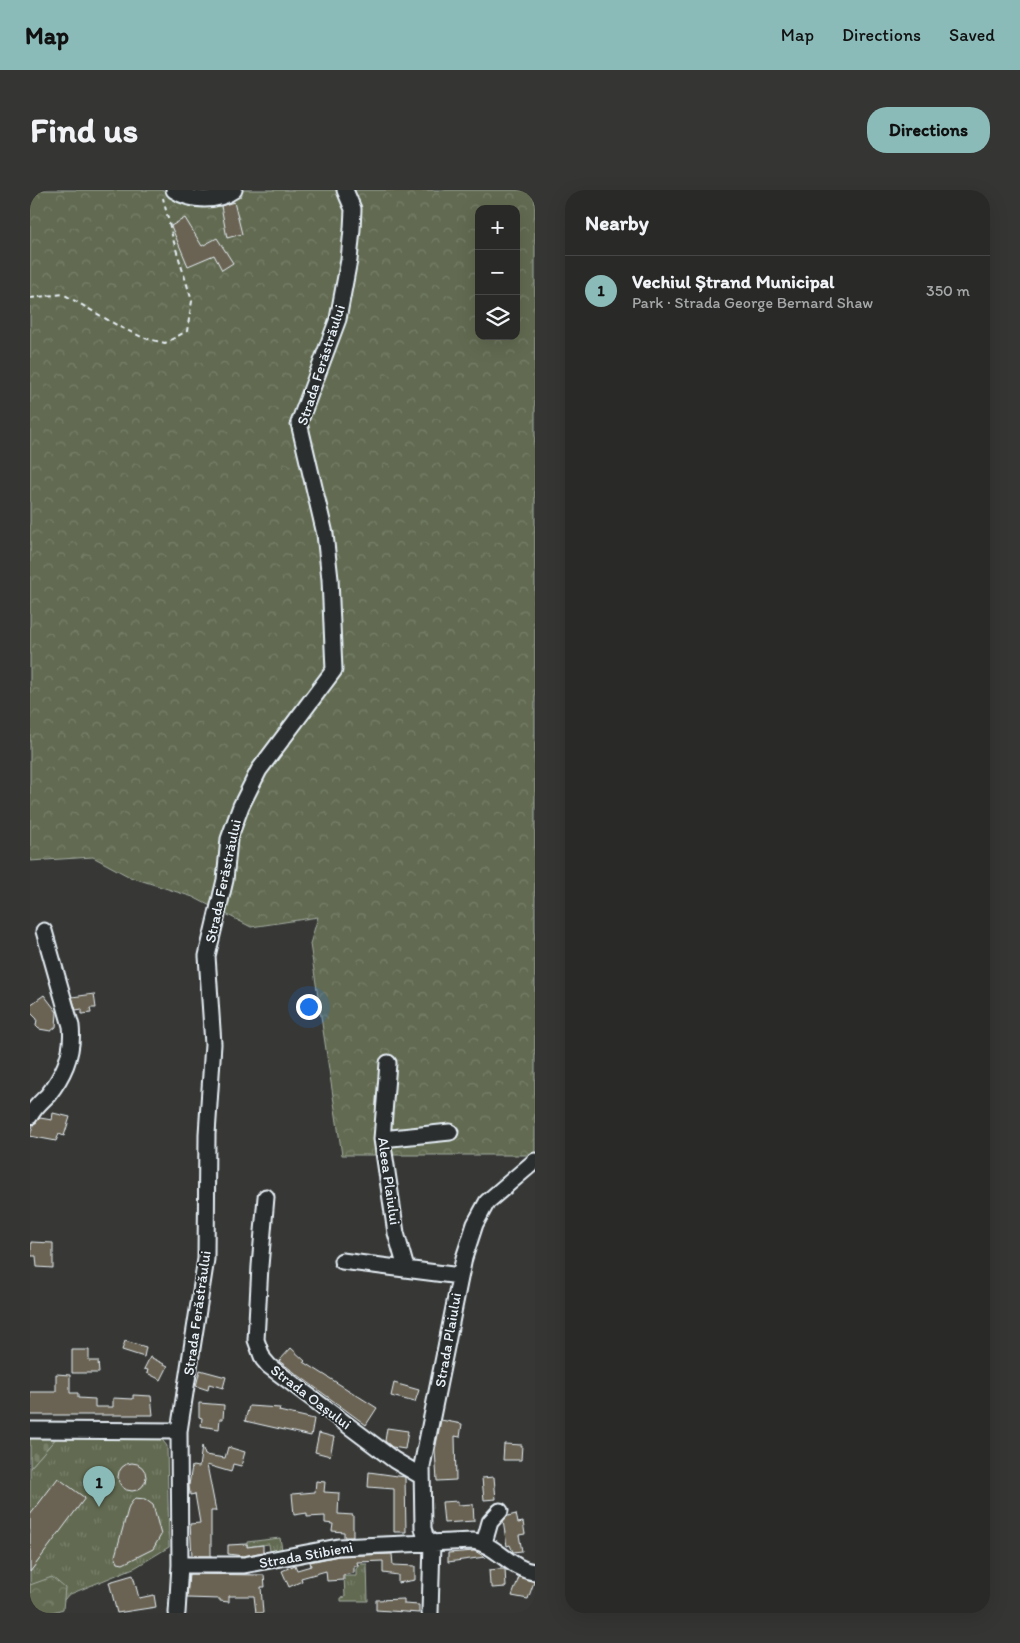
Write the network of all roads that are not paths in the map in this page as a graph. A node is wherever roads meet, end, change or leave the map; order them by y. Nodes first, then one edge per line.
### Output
1 (174, 190) edge
2 (234, 190) edge
3 (345, 190) edge
4 (44, 931) dead end
5 (388, 1063) dead end
6 (30, 1116) edge
7 (450, 1132) dead end
8 (382, 1138) junction
9 (535, 1161) edge
10 (266, 1197) dead end
11 (342, 1261) dead end
12 (406, 1268) junction
13 (460, 1276) junction
14 (30, 1430) edge
15 (179, 1431) junction
16 (421, 1476) junction
17 (500, 1511) dead end
18 (487, 1535) junction
19 (432, 1543) junction
20 (180, 1565) junction
21 (535, 1572) edge
22 (177, 1613) edge
23 (430, 1613) edge

1 - 2 street
3 - 15 street, Strada Ferăstrăului
4 - 6 street
5 - 8 street, Aleea Plaiului
7 - 8 street
8 - 12 street, Aleea Plaiului
9 - 13 street, Strada Plaiului
10 - 16 street, Strada Oașului
11 - 12 street
12 - 13 street
13 - 16 street, Strada Plaiului
14 - 15 street
15 - 20 street, Strada Ferăstrăului
16 - 19 street, Strada Plaiului
17 - 18 street
18 - 19 street, Strada Stibieni
18 - 21 street
19 - 20 street, Strada Stibieni
19 - 23 street
20 - 22 street, Strada Ferăstrăului

